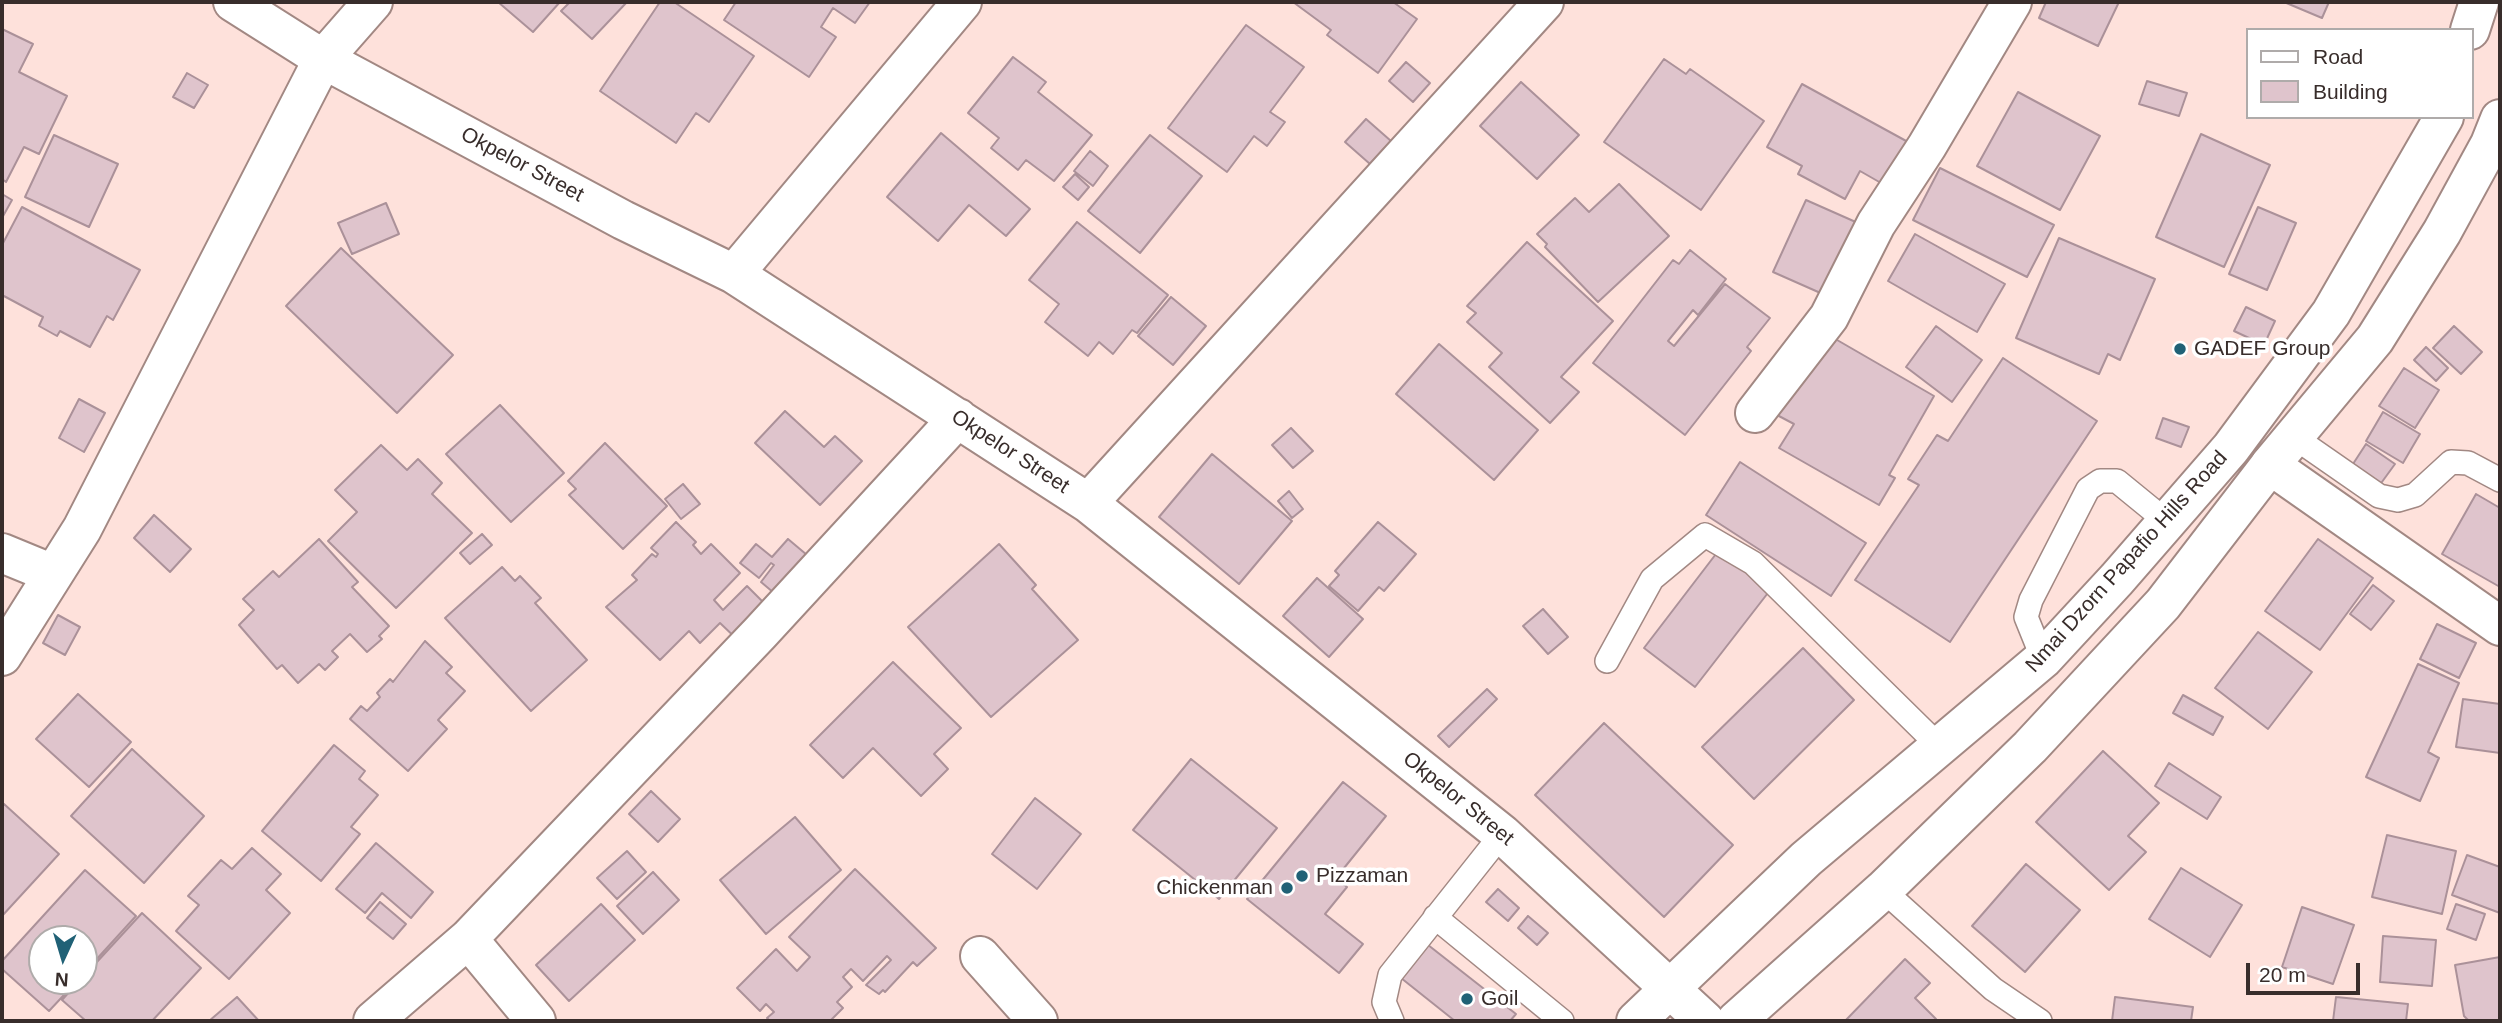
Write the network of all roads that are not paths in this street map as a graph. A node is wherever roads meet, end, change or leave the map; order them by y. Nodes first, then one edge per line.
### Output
1 (233, 2) edge
2 (373, 2) edge
3 (962, 2) edge
4 (1544, 2) edge
5 (2012, 2) edge
6 (2479, 2) edge
7 (2471, 28) edge
8 (323, 59) junction
9 (2443, 119) edge
10 (2500, 119) edge
11 (734, 274) junction
12 (1755, 413) dead end
13 (958, 418) junction
14 (2282, 452) junction
15 (2500, 480) edge
16 (1088, 503) junction
17 (2166, 521) junction
18 (2, 554) edge
19 (53, 574) junction
20 (2500, 626) edge
21 (2, 656) edge
22 (2043, 659) junction
23 (1607, 661) dead end
24 (1941, 748) junction
25 (1502, 834) junction
26 (1883, 890) junction
27 (1435, 918) junction
28 (468, 939) junction
29 (980, 956) dead end
30 (1671, 988) junction
31 (373, 1021) edge
32 (536, 1021) edge
33 (1038, 1021) edge
34 (1392, 1021) edge
35 (1562, 1021) edge
36 (1636, 1021) edge
37 (1705, 1021) edge
38 (1736, 1021) edge
39 (2040, 1021) edge

1 - 8 street, Okpelor Street
2 - 8 street
3 - 11 street
4 - 16 street
5 - 12 street
6 - 7 street
8 - 11 street, Okpelor Street
8 - 19 street
9 - 17 street, Nmai Dzorn Papafio Hills Road
10 - 14 street, Nmai Dzorn Papafio Hills Road
11 - 13 street, Okpelor Street
13 - 16 street, Okpelor Street
13 - 28 street
14 - 15 lane
14 - 20 street
14 - 26 street, Nmai Dzorn Papafio Hills Road
16 - 25 street, Okpelor Street
17 - 22 street, Nmai Dzorn Papafio Hills Road
17 - 22 lane
18 - 19 street
19 - 21 street
22 - 24 street, Nmai Dzorn Papafio Hills Road
23 - 24 lane
24 - 30 street, Nmai Dzorn Papafio Hills Road
25 - 27 lane
25 - 30 street, Okpelor Street
26 - 38 street, Nmai Dzorn Papafio Hills Road
26 - 39 lane
27 - 34 lane
27 - 35 lane
28 - 31 street
28 - 32 street
29 - 33 street
30 - 36 street, Nmai Dzorn Papafio Hills Road
30 - 37 street, Okpelor Street

